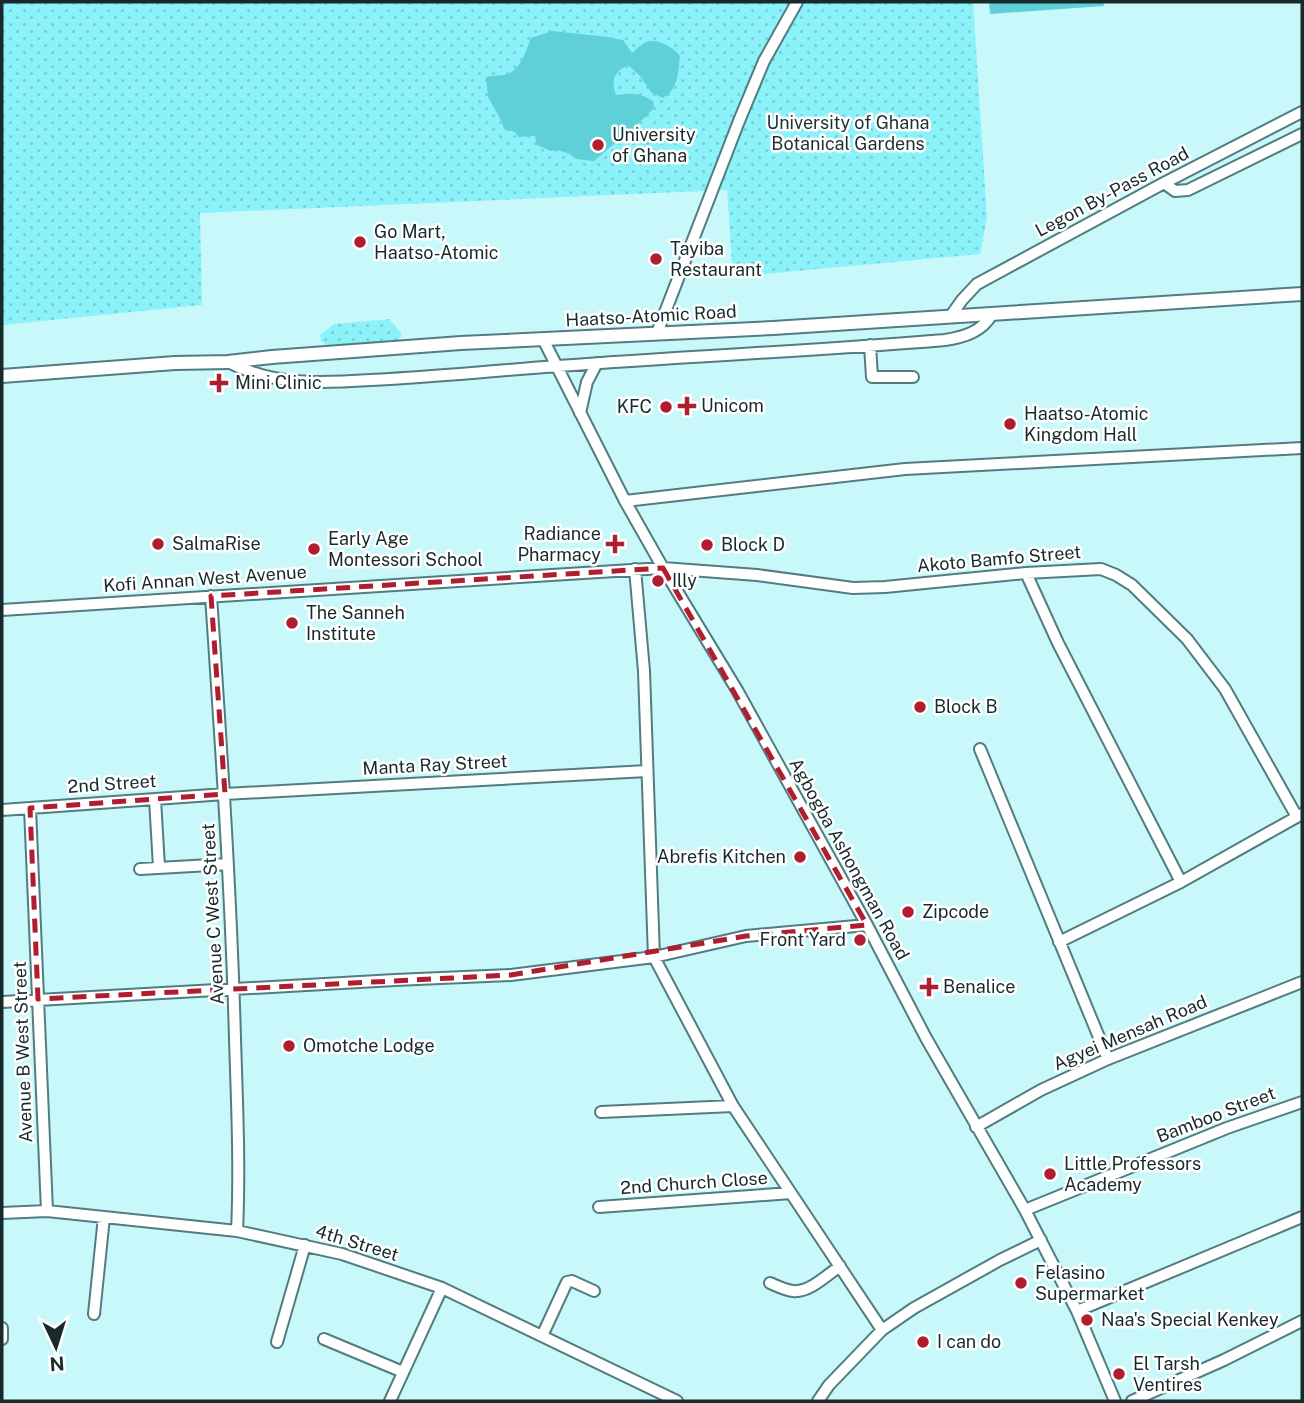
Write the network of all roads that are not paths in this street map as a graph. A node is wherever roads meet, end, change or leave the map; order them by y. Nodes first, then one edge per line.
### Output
1 (797, 2) edge
2 (1302, 112) edge
3 (1302, 134) edge
4 (1164, 183) junction
5 (1302, 294) edge
6 (992, 314) junction
7 (950, 317) junction
8 (657, 333) junction
9 (543, 338) junction
10 (870, 345) junction
11 (228, 362) junction
12 (597, 363) junction
13 (557, 366) junction
14 (2, 376) edge
15 (913, 377) dead end
16 (580, 413) junction
17 (1302, 448) edge
18 (625, 501) junction
19 (663, 568) junction
20 (635, 569) junction
21 (1026, 573) junction
22 (211, 596) junction
23 (2, 610) edge
24 (980, 749) dead end
25 (647, 771) junction
26 (225, 794) junction
27 (155, 799) junction
28 (30, 808) junction
29 (2, 810) edge
30 (1299, 816) edge
31 (228, 864) junction
32 (159, 867) junction
33 (140, 869) dead end
34 (1181, 882) junction
35 (866, 925) junction
36 (1059, 942) junction
37 (654, 957) junction
38 (1302, 982) edge
39 (234, 990) junction
40 (38, 999) junction
41 (2, 1002) edge
42 (1108, 1059) junction
43 (1302, 1101) edge
44 (733, 1106) junction
45 (601, 1112) dead end
46 (976, 1127) junction
47 (791, 1193) junction
48 (599, 1207) dead end
49 (1025, 1210) junction
50 (47, 1211) junction
51 (2, 1213) edge
52 (104, 1217) junction
53 (1302, 1217) edge
54 (237, 1231) junction
55 (1041, 1240) junction
56 (304, 1245) junction
57 (840, 1266) junction
58 (770, 1283) dead end
59 (442, 1288) junction
60 (594, 1291) dead end
61 (1077, 1311) junction
62 (94, 1314) dead end
63 (1302, 1321) edge
64 (2, 1328) edge
65 (882, 1330) junction
66 (542, 1336) junction
67 (2, 1339) edge
68 (324, 1339) dead end
69 (278, 1342) dead end
70 (403, 1372) junction
71 (390, 1401) edge
72 (677, 1401) edge
73 (818, 1401) edge
74 (1115, 1401) edge
75 (1132, 1401) edge

1 - 8 street
2 - 4 street, Legon By-Pass Road
3 - 4 street
4 - 7 street, Legon By-Pass Road
5 - 6 main road, Haatso-Atomic Road
6 - 7 main road, Haatso-Atomic Road
6 - 10 street
7 - 8 main road, Haatso-Atomic Road
8 - 9 main road, Haatso-Atomic Road
9 - 11 main road, Haatso-Atomic Road
9 - 13 street, Agbogba Ashongman Road
10 - 12 street
10 - 15 street
11 - 13 street
11 - 14 main road, Haatso-Atomic Road
12 - 13 street
12 - 16 street
13 - 16 street, Agbogba Ashongman Road
16 - 18 street, Agbogba Ashongman Road
17 - 18 street
18 - 19 street, Agbogba Ashongman Road
19 - 20 street, Kofi Annan West Avenue
19 - 21 street, Akoto Bamfo Street
19 - 35 street, Agbogba Ashongman Road
20 - 22 street, Kofi Annan West Avenue
20 - 25 street
21 - 30 street, Akoto Bamfo Street
21 - 34 street
22 - 23 street, Kofi Annan West Avenue
22 - 26 street, Avenue C West Street
24 - 36 street
25 - 26 street, Manta Ray Street
25 - 37 street
26 - 27 street, 2nd Street
26 - 31 street, Avenue C West Street
27 - 28 street, 2nd Street
27 - 32 street
28 - 29 street, 2nd Street
28 - 40 street, Avenue B West Street
30 - 34 street
31 - 32 street
31 - 39 street, Avenue C West Street
32 - 33 street
34 - 36 street
35 - 37 street
35 - 46 street, Agbogba Ashongman Road
36 - 42 street
37 - 39 street
37 - 44 street
38 - 42 street, Agyei Mensah Road
39 - 40 street
39 - 54 street, Avenue C West Street
40 - 41 street
40 - 50 street, Avenue B West Street
42 - 46 street, Agyei Mensah Road
43 - 49 street, Bamboo Street
44 - 45 street
44 - 47 street
46 - 49 street, Agbogba Ashongman Road
47 - 48 street, 2nd Church Close
47 - 57 street
49 - 55 street, Agbogba Ashongman Road
50 - 51 street, 4th Street
50 - 52 street, 4th Street
52 - 54 street, 4th Street
52 - 62 street
53 - 61 street
54 - 56 street, 4th Street
55 - 61 street, Agbogba Ashongman Road
55 - 65 street
56 - 59 street, 4th Street
56 - 69 street
57 - 58 street
57 - 65 street
59 - 66 street, 4th Street
59 - 70 street
60 - 66 street
61 - 74 street, Agbogba Ashongman Road
63 - 75 street
64 - 67 street
65 - 73 street
66 - 72 street, 4th Street
68 - 70 street
70 - 71 street

